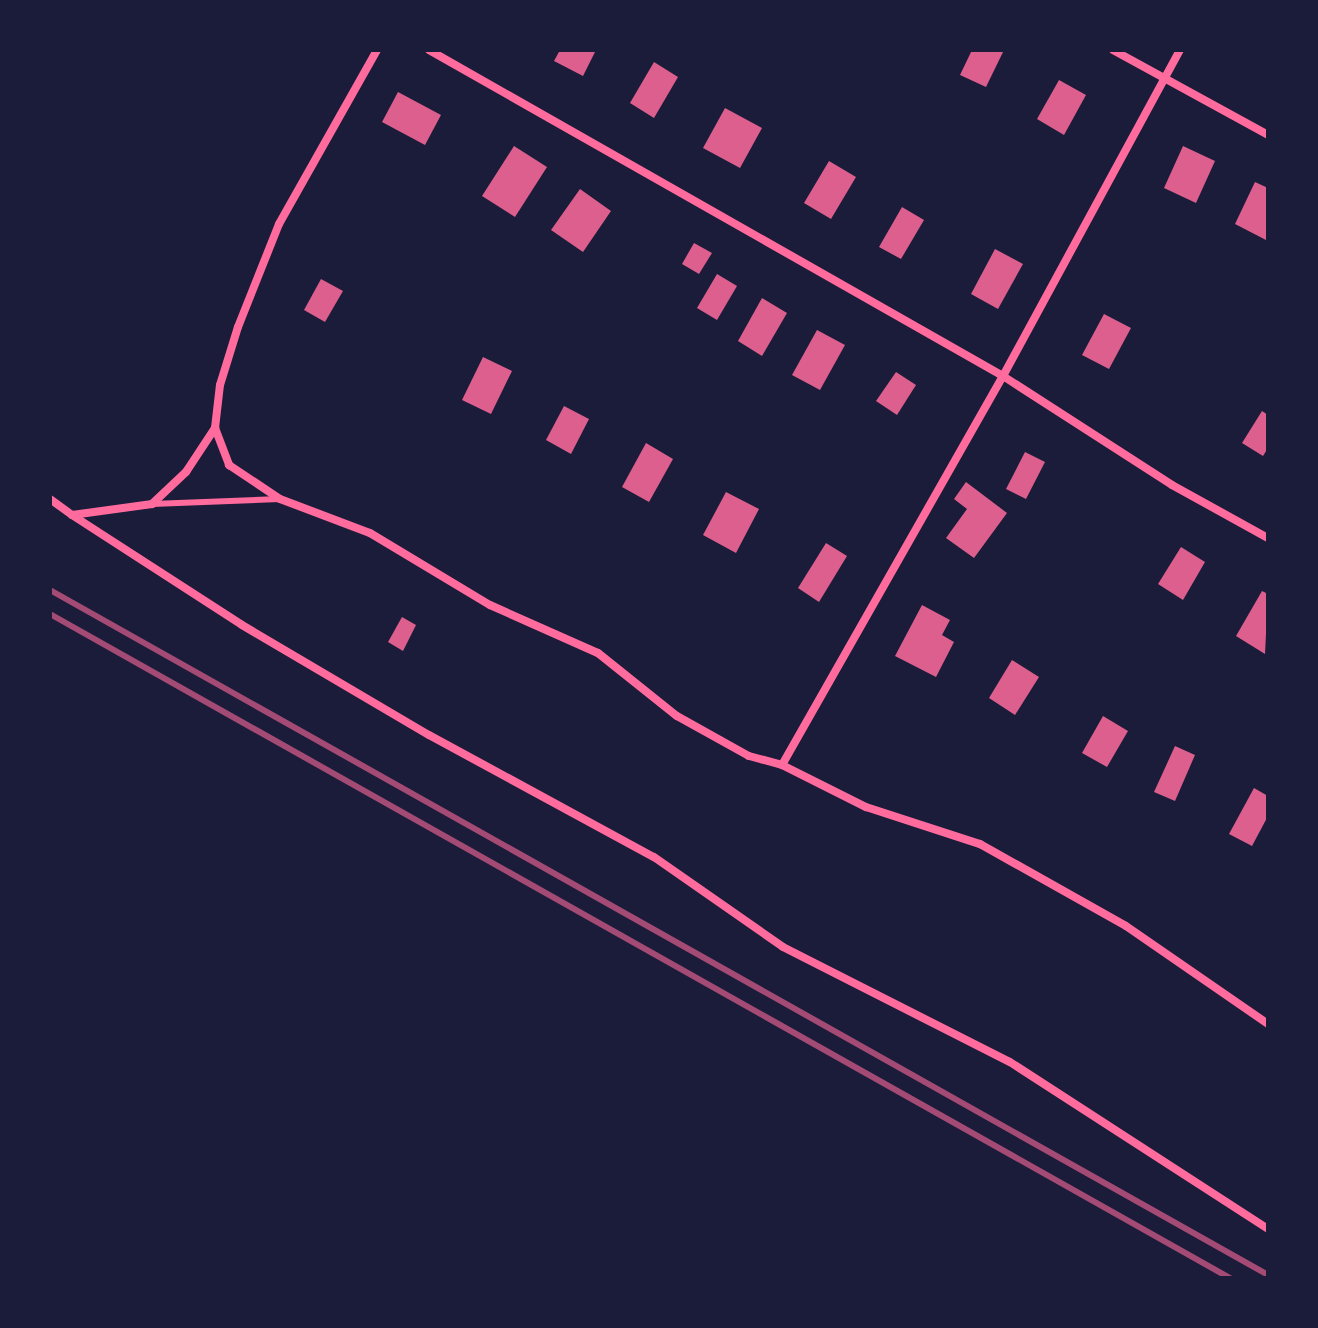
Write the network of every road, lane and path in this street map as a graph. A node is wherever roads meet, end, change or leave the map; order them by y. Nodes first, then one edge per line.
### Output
1 (377, 50) edge
2 (429, 50) edge
3 (1113, 50) edge
4 (1180, 50) edge
5 (1162, 79) junction
6 (1268, 135) edge
7 (1003, 376) junction
8 (215, 428) junction
9 (50, 499) edge
10 (280, 499) junction
11 (152, 504) junction
12 (72, 515) junction
13 (1268, 538) edge
14 (782, 765) junction
15 (1268, 1024) edge
16 (1268, 1229) edge

1 - 8 street
2 - 7 street
3 - 5 street
4 - 5 street
5 - 6 street
5 - 7 street
7 - 13 street
7 - 14 street
8 - 10 street
8 - 11 street
9 - 12 street
10 - 11 lane
10 - 14 street
11 - 12 street
12 - 16 street
14 - 15 street

